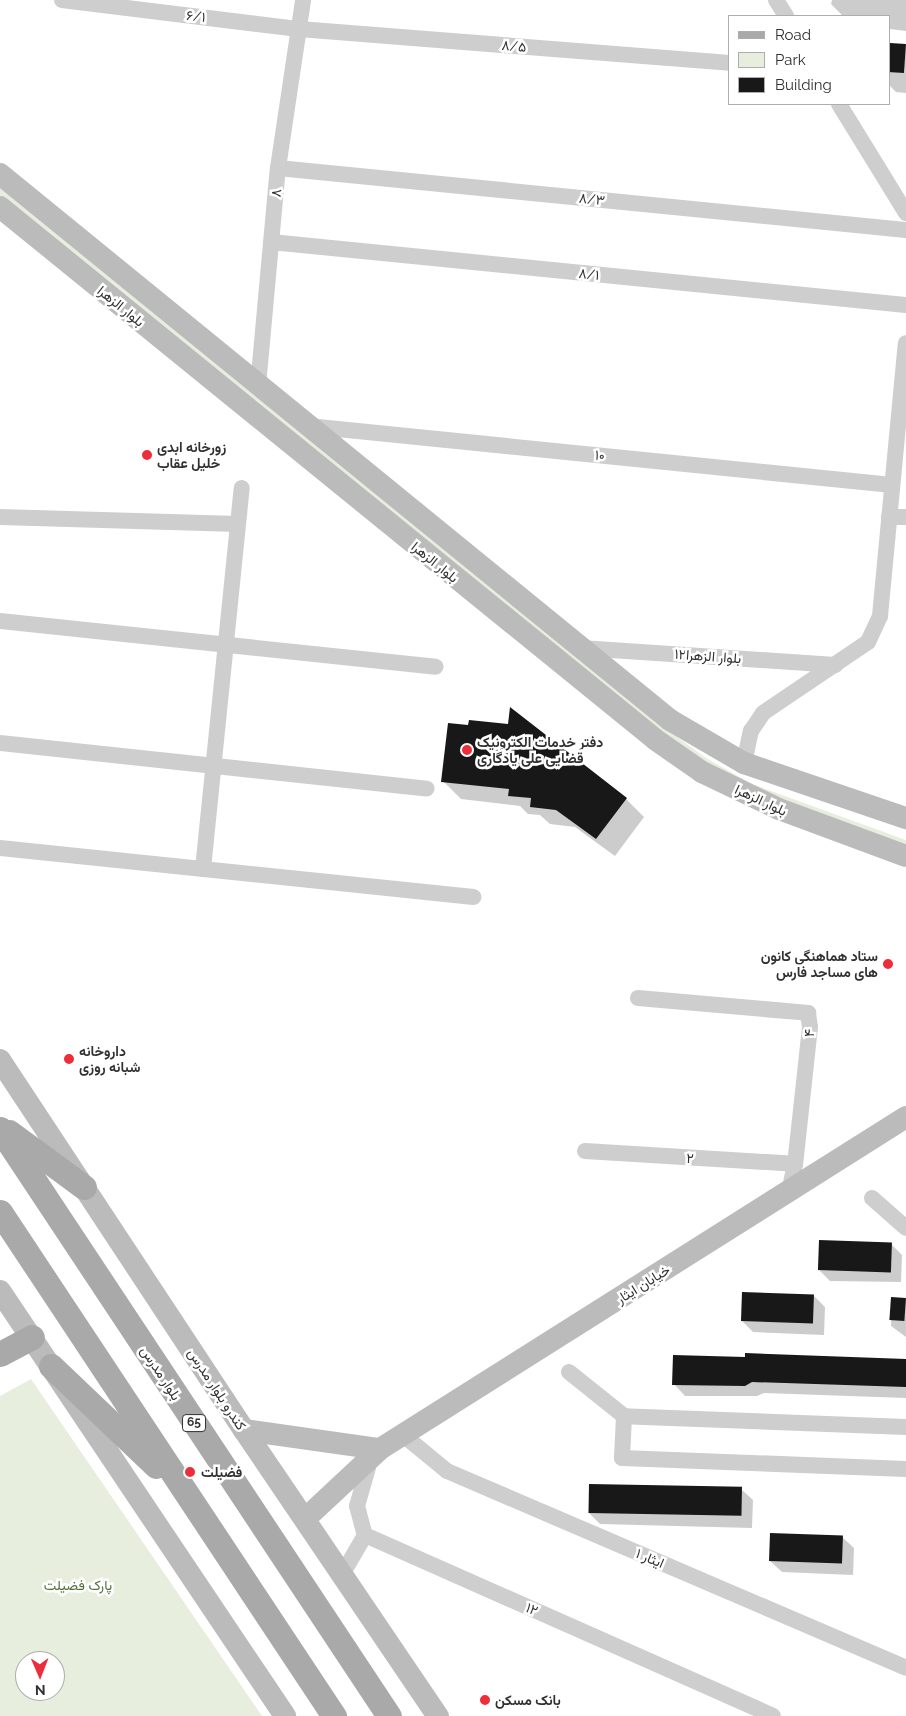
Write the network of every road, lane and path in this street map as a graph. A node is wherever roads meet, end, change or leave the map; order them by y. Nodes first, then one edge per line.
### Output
1 (62, 0) edge
2 (303, 0) edge
3 (776, 0) edge
4 (785, 15) edge
5 (299, 29) junction
6 (728, 63) edge
7 (840, 105) edge
8 (278, 168) junction
9 (0, 174) edge
10 (0, 207) edge
11 (906, 213) edge
12 (906, 230) edge
13 (271, 242) junction
14 (906, 305) edge
15 (906, 343) edge
16 (258, 386) junction
17 (307, 425) junction
18 (892, 485) junction
19 (242, 488) dead end
20 (0, 517) edge
21 (889, 517) junction
22 (906, 517) edge
23 (238, 524) junction
24 (0, 621) edge
25 (226, 644) junction
26 (580, 648) junction
27 (835, 665) junction
28 (436, 667) dead end
29 (0, 744) edge
30 (744, 763) junction
31 (213, 766) junction
32 (427, 788) dead end
33 (906, 818) edge
34 (0, 848) edge
35 (906, 856) edge
36 (203, 869) junction
37 (472, 897) dead end
38 (638, 998) dead end
39 (0, 1060) edge
40 (906, 1117) edge
41 (0, 1127) edge
42 (585, 1151) dead end
43 (795, 1164) junction
44 (84, 1187) junction
45 (789, 1193) junction
46 (872, 1198) dead end
47 (0, 1212) edge
48 (906, 1228) edge
49 (0, 1291) edge
50 (32, 1337) junction
51 (0, 1354) edge
52 (51, 1366) junction
53 (569, 1372) dead end
54 (624, 1416) junction
55 (906, 1427) edge
56 (244, 1430) junction
57 (402, 1434) junction
58 (376, 1452) junction
59 (906, 1470) edge
60 (188, 1496) junction
61 (306, 1518) junction
62 (366, 1535) junction
63 (343, 1573) junction
64 (906, 1668) edge
65 (305, 1672) junction
66 (285, 1716) edge
67 (316, 1716) edge
68 (334, 1716) edge
69 (389, 1716) edge
70 (438, 1716) edge
71 (773, 1716) edge

1 - 5 street, ۶/۱
2 - 5 street, ۸
3 - 4 street
5 - 6 street, ۸/۵
5 - 8 street, ۸
7 - 11 street
8 - 12 street, ۸/۳
8 - 13 street, ۸
9 - 16 main road, بلوار الزهرا
10 - 35 main road, بلوار الزهرا
13 - 14 street, ۸/۱
13 - 16 street, ۸
15 - 18 street
16 - 17 main road, بلوار الزهرا
17 - 18 street, ۱۰
17 - 26 main road, بلوار الزهرا
18 - 21 street
19 - 23 street
20 - 23 street
21 - 22 street
21 - 27 street
23 - 25 street
24 - 25 street
25 - 28 street
25 - 31 street
26 - 27 street, بلوار الزهرا۱۲
26 - 30 main road, بلوار الزهرا
27 - 30 street
29 - 31 street
30 - 33 main road, بلوار الزهرا
31 - 32 street
31 - 36 street
34 - 36 street
36 - 37 street
38 - 43 street, ۴
39 - 44 main road, کندرو بلوار مدرس
40 - 45 main road, خیابان ایثار
41 - 44 main road
41 - 69 main road, بلوار مدرس / 65
42 - 43 street, ۲
43 - 45 street, ۴
44 - 56 main road, کندرو بلوار مدرس
45 - 57 main road, خیابان ایثار
46 - 48 street
47 - 60 main road
49 - 50 main road
50 - 51 main road
50 - 52 main road
52 - 60 main road
52 - 66 main road
53 - 54 street
54 - 55 street
54 - 59 street
56 - 58 main road
56 - 61 main road, کندرو بلوار مدرس
57 - 58 main road, خیابان ایثار
57 - 64 street, ایثار ۱
58 - 61 main road, خیابان ایثار
58 - 62 street
60 - 65 main road
61 - 63 main road, کندرو بلوار مدرس
62 - 63 street
62 - 71 street, ۱۲
63 - 70 main road, کندرو بلوار مدرس
65 - 67 main road
65 - 68 main road

